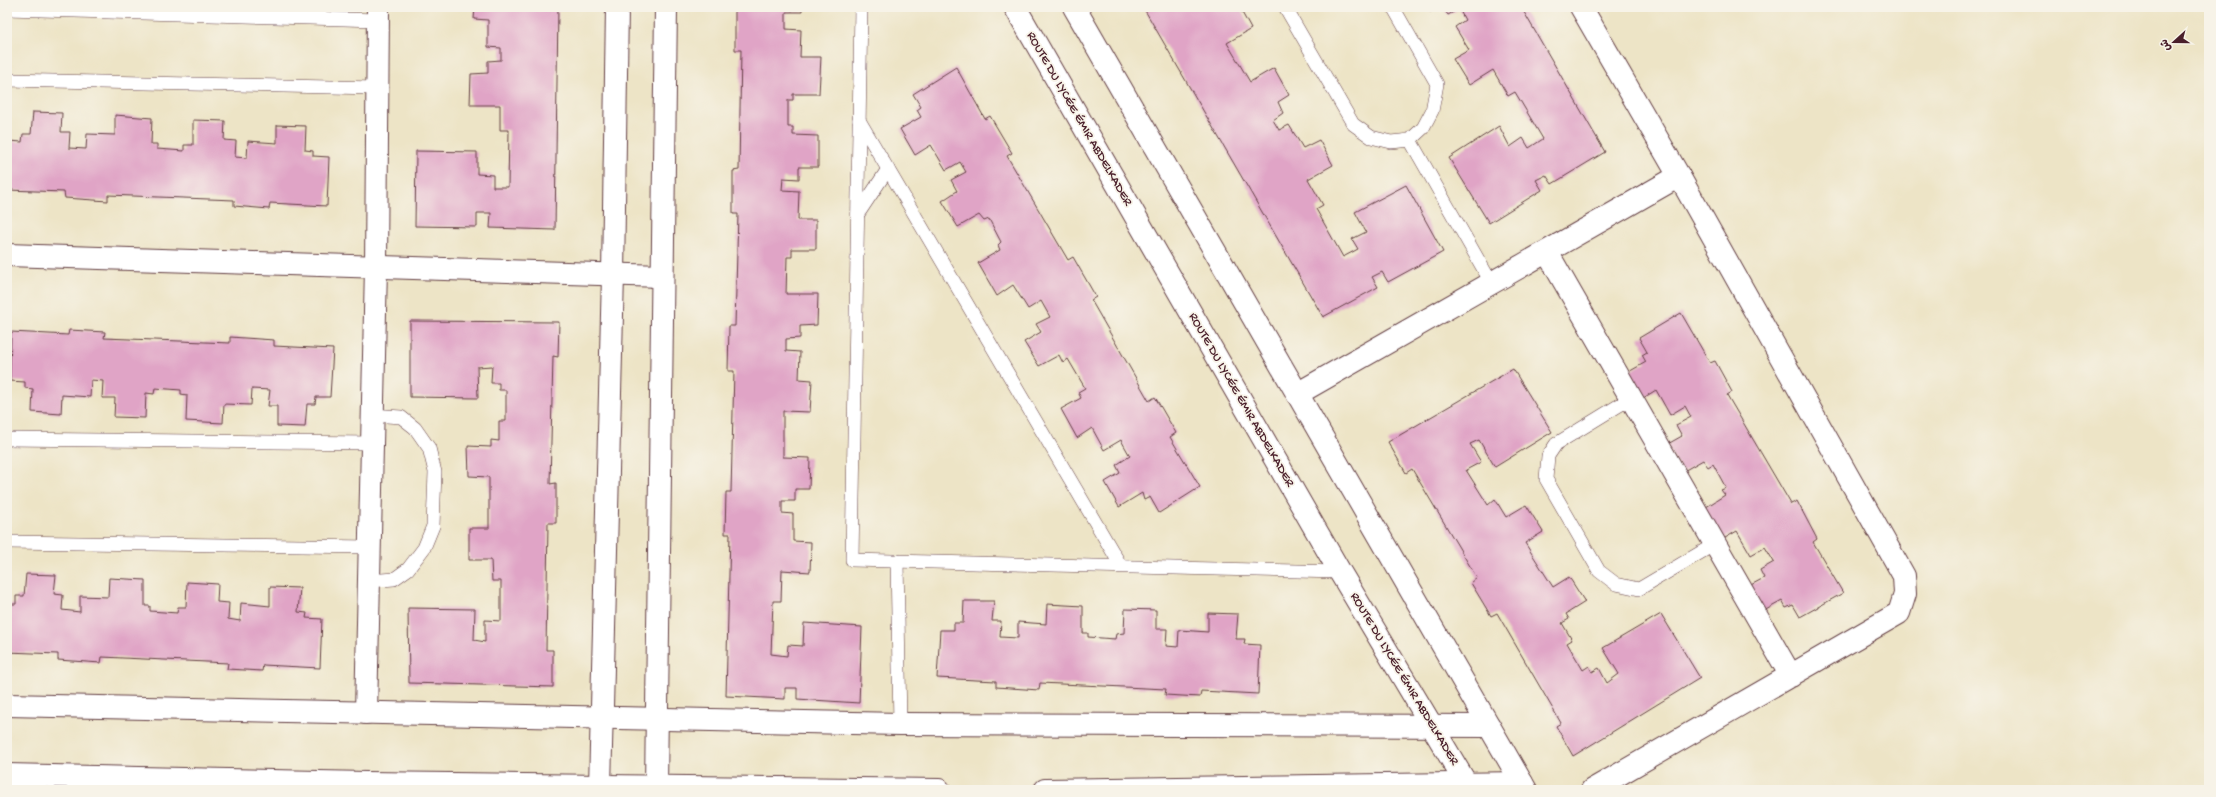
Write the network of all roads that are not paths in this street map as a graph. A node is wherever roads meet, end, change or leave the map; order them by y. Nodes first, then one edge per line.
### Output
1 (617, 7) edge
2 (666, 7) edge
3 (860, 7) edge
4 (1015, 7) edge
5 (1074, 7) edge
6 (1286, 7) edge
7 (1393, 7) edge
8 (1581, 7) edge
9 (7, 9) edge
10 (378, 14) edge
11 (7, 80) edge
12 (377, 88) junction
13 (859, 120) junction
14 (1410, 140) junction
15 (888, 169) junction
16 (1679, 176) junction
17 (858, 214) junction
18 (1547, 252) junction
19 (7, 255) edge
20 (376, 267) junction
21 (613, 276) junction
22 (662, 276) junction
23 (1492, 284) junction
24 (1297, 394) junction
25 (1631, 398) junction
26 (372, 415) junction
27 (7, 439) edge
28 (372, 443) junction
29 (7, 542) edge
30 (1715, 544) junction
31 (370, 547) junction
32 (897, 561) junction
33 (1121, 566) junction
34 (1340, 572) junction
35 (369, 581) junction
36 (1791, 676) junction
37 (7, 705) edge
38 (366, 713) junction
39 (602, 717) junction
40 (658, 719) junction
41 (900, 724) junction
42 (1431, 726) junction
43 (1489, 726) junction
44 (7, 775) edge
45 (366, 786) edge
46 (600, 786) junction
47 (1524, 786) edge
48 (656, 787) junction
49 (1469, 787) edge
50 (939, 790) edge
51 (1045, 790) edge
52 (1592, 790) edge

1 - 21 street
2 - 22 street
3 - 13 lane
4 - 34 street, ROUTE DU LYCÉE ÉMIR ABDELKADER
5 - 24 street
6 - 14 lane
7 - 14 lane
8 - 16 street
9 - 10 lane
10 - 12 street
11 - 12 lane
12 - 20 street
13 - 15 lane
13 - 17 lane
14 - 23 lane
15 - 17 lane
15 - 33 lane
16 - 18 street
16 - 36 street
17 - 32 lane
18 - 23 street
18 - 25 street
19 - 20 street
20 - 21 street
20 - 26 street
21 - 22 street
21 - 39 street
22 - 40 street
23 - 24 street
24 - 43 street
25 - 30 street
25 - 30 lane
26 - 28 street
26 - 35 lane
27 - 28 lane
28 - 31 street
29 - 31 lane
30 - 36 street
31 - 35 street
32 - 33 lane
32 - 41 lane
33 - 34 lane
34 - 42 street, ROUTE DU LYCÉE ÉMIR ABDELKADER
35 - 38 street
36 - 52 street
37 - 38 street
38 - 39 street
39 - 40 street
39 - 46 street
40 - 41 street
40 - 48 street
41 - 42 street
42 - 43 street
42 - 49 street, ROUTE DU LYCÉE ÉMIR ABDELKADER
43 - 47 street
44 - 45 street
45 - 46 street
46 - 48 street
47 - 49 street
48 - 50 street
49 - 51 street

